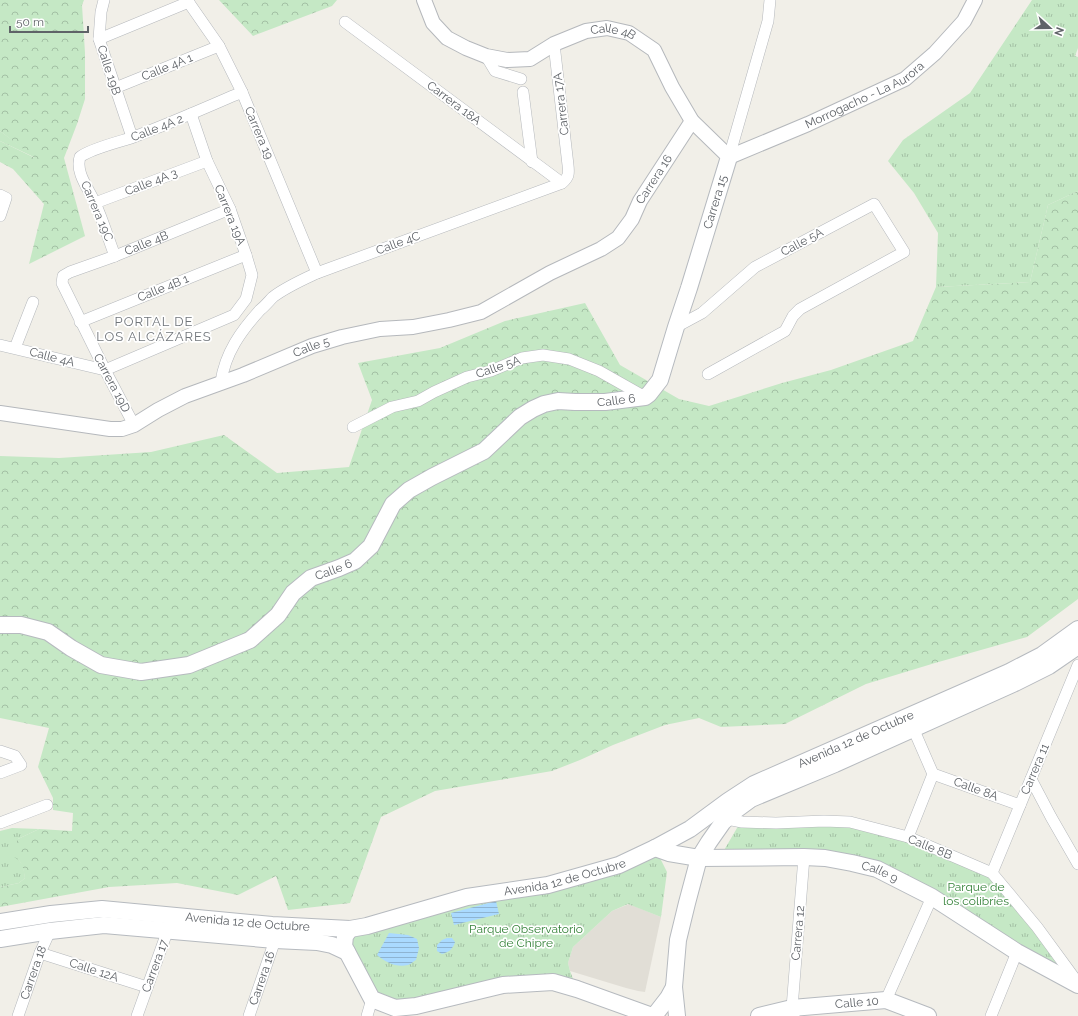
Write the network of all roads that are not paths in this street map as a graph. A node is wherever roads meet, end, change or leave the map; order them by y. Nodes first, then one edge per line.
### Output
1 (104, 0) edge
2 (424, 0) edge
3 (770, 0) edge
4 (975, 0) edge
5 (188, 1) edge
6 (346, 22) dead end
7 (99, 39) junction
8 (554, 44) junction
9 (219, 46) junction
10 (486, 56) junction
11 (521, 79) dead end
12 (115, 88) junction
13 (242, 92) junction
14 (523, 92) dead end
15 (191, 114) junction
16 (692, 121) junction
17 (132, 137) junction
18 (728, 157) junction
19 (207, 161) junction
20 (532, 162) junction
21 (79, 167) joint
22 (562, 183) junction
23 (3, 196) edge
24 (95, 203) junction
25 (230, 209) junction
26 (0, 216) edge
27 (618, 238) joint
28 (246, 255) junction
29 (115, 256) junction
30 (317, 273) junction
31 (63, 276) joint
32 (33, 302) dead end
33 (80, 322) junction
34 (676, 327) junction
35 (0, 345) edge
36 (15, 348) junction
37 (105, 370) junction
38 (708, 374) dead end
39 (221, 382) junction
40 (645, 397) junction
41 (0, 413) edge
42 (134, 425) junction
43 (353, 428) dead end
44 (0, 625) edge
45 (1078, 629) edge
46 (1078, 646) edge
47 (1078, 665) edge
48 (913, 728) junction
49 (0, 751) edge
50 (0, 773) edge
51 (933, 774) junction
52 (1031, 779) junction
53 (47, 804) dead end
54 (1020, 805) junction
55 (727, 819) junction
56 (0, 823) edge
57 (908, 837) junction
58 (655, 848) junction
59 (804, 857) junction
60 (699, 858) junction
61 (1077, 859) edge
62 (992, 873) junction
63 (932, 897) junction
64 (0, 922) edge
65 (170, 924) junction
66 (350, 929) junction
67 (50, 930) junction
68 (0, 938) edge
69 (274, 940) junction
70 (40, 952) junction
71 (347, 952) junction
72 (1018, 952) junction
73 (1078, 984) edge
74 (147, 987) junction
75 (674, 987) junction
76 (372, 999) junction
77 (886, 1000) junction
78 (793, 1012) edge
79 (645, 1015) edge
80 (18, 1016) edge
81 (137, 1016) edge
82 (249, 1016) edge
83 (367, 1016) edge
84 (677, 1016) edge
85 (759, 1016) edge
86 (928, 1016) edge
87 (991, 1016) edge

1 - 7 street, Calle 19B
2 - 10 street, Calle 4B
3 - 18 street, Carrera 15
4 - 18 street, Morrogacho - La Aurora
5 - 7 street
5 - 9 street, Carrera 19
6 - 20 street, Carrera 18A
7 - 12 street, Calle 19B
8 - 10 street, Calle 4B
8 - 16 street, Calle 4B
8 - 22 street, Carrera 17A
9 - 12 street, Calle 4A 1
9 - 13 street, Carrera 19
10 - 11 street
12 - 17 street, Calle 19B
13 - 15 street, Calle 4A 2
13 - 30 street, Carrera 19
14 - 20 street
15 - 17 street, Calle 4A 2
15 - 19 street, Carrera 19A
16 - 18 street, Calle 4B
16 - 27 street, Carrera 16
17 - 21 street, Calle 4A 2
18 - 34 main road, Carrera 15
19 - 24 street, Calle 4A 3
19 - 25 street, Carrera 19A
20 - 22 street, Carrera 18A
21 - 24 street, Carrera 19C
22 - 30 street, Calle 4C
23 - 26 street
24 - 29 street, Carrera 19C
25 - 28 street, Carrera 19A
25 - 29 street, Calle 4B
27 - 39 street, Calle 5
28 - 33 street, Calle 4B 1
28 - 37 street, Carrera 19A
29 - 31 street, Calle 4B
30 - 39 street, Calle 4C
31 - 33 street, Carrera 19D
32 - 36 street
33 - 37 street, Carrera 19D
34 - 38 street, Calle 5A
34 - 40 main road, Carrera 15
35 - 36 street, Calle 4A
36 - 37 street, Calle 4A
37 - 42 street, Carrera 19D
39 - 42 street, Calle 5
40 - 43 street, Calle 5A
40 - 44 main road, Calle 6
41 - 42 street, Calle 5
45 - 58 main road, Avenida 12 de Octubre
46 - 48 main road, Avenida 12 de Octubre
47 - 52 street, Carrera 11
48 - 51 street
48 - 55 main road, Avenida 12 de Octubre
49 - 50 street
51 - 54 street, Calle 8A
51 - 57 street
52 - 54 street, Carrera 11
52 - 61 street
53 - 56 street
54 - 62 street, Carrera 11
55 - 57 street, Calle 8B
55 - 60 main road, Avenida 12 de Octubre
57 - 62 street, Calle 8B
58 - 60 main road, Calle 9
58 - 66 main road, Avenida 12 de Octubre
59 - 60 main road, Calle 9
59 - 63 main road, Calle 9
59 - 78 street, Carrera 12
60 - 75 main road, Avenida 12 de Octubre
62 - 73 street, Calle 8B
63 - 72 main road, Calle 9
63 - 77 street
64 - 65 main road, Avenida 12 de Octubre
65 - 66 main road, Avenida 12 de Octubre
65 - 67 main road, Avenida 12 de Octubre
65 - 69 main road, Avenida 12 de Octubre
65 - 74 street, Carrera 17
66 - 71 main road
67 - 68 main road, Avenida 12 de Octubre
67 - 70 street, Carrera 18
69 - 71 main road, Avenida 12 de Octubre
69 - 82 street, Carrera 16
70 - 74 street, Calle 12A
70 - 80 street, Carrera 18
71 - 76 main road
72 - 73 main road, Calle 9
72 - 87 street
74 - 81 street, Carrera 17
75 - 79 main road
75 - 84 main road, Avenida 12 de Octubre
76 - 79 main road
76 - 83 street
77 - 78 main road, Calle 10
77 - 86 main road, Calle 10
78 - 85 main road, Calle 10

